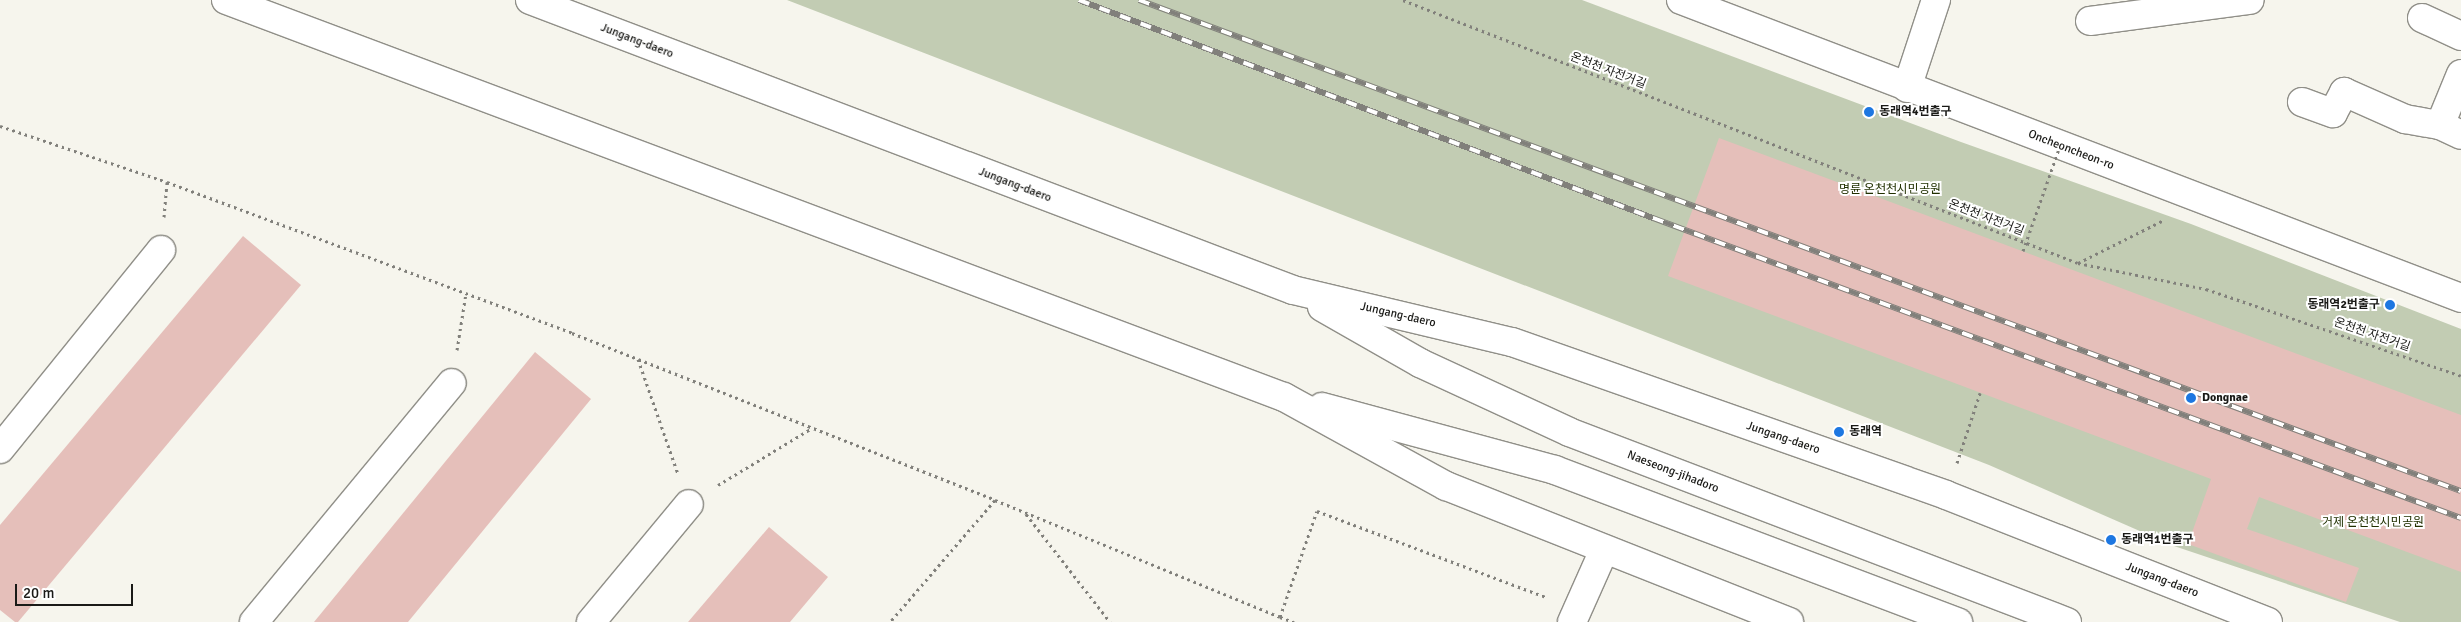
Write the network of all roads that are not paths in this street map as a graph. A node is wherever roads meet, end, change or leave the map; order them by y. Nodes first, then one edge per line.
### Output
1 (226, 0) edge
2 (530, 0) edge
3 (1681, 0) edge
4 (1936, 0) edge
5 (2250, 0) edge
6 (2422, 18) dead end
7 (2090, 21) dead end
8 (2461, 36) edge
9 (2461, 74) edge
10 (1907, 88) junction
11 (2302, 102) dead end
12 (2450, 130) edge
13 (161, 250) dead end
14 (1293, 290) junction
15 (2461, 298) edge
16 (452, 383) road end
17 (1284, 397) junction
18 (0, 449) edge
19 (689, 504) road end
20 (1604, 550) junction
21 (1575, 616) edge
22 (254, 622) edge
23 (591, 622) edge
24 (1789, 622) edge
25 (1958, 622) edge
26 (2067, 622) edge
27 (2268, 622) edge

1 - 17 main road
2 - 14 main road, Jungang-daero
3 - 10 main road, Oncheoncheon-ro
4 - 10 main road
5 - 7 main road
6 - 8 main road
9 - 12 main road
10 - 15 main road, Oncheoncheon-ro
11 - 12 main road
13 - 18 main road
14 - 26 main road, Naeseong-jihadoro
14 - 27 main road, Jungang-daero
16 - 22 main road
17 - 20 main road
17 - 25 main road
19 - 23 main road
20 - 21 main road
20 - 24 main road

